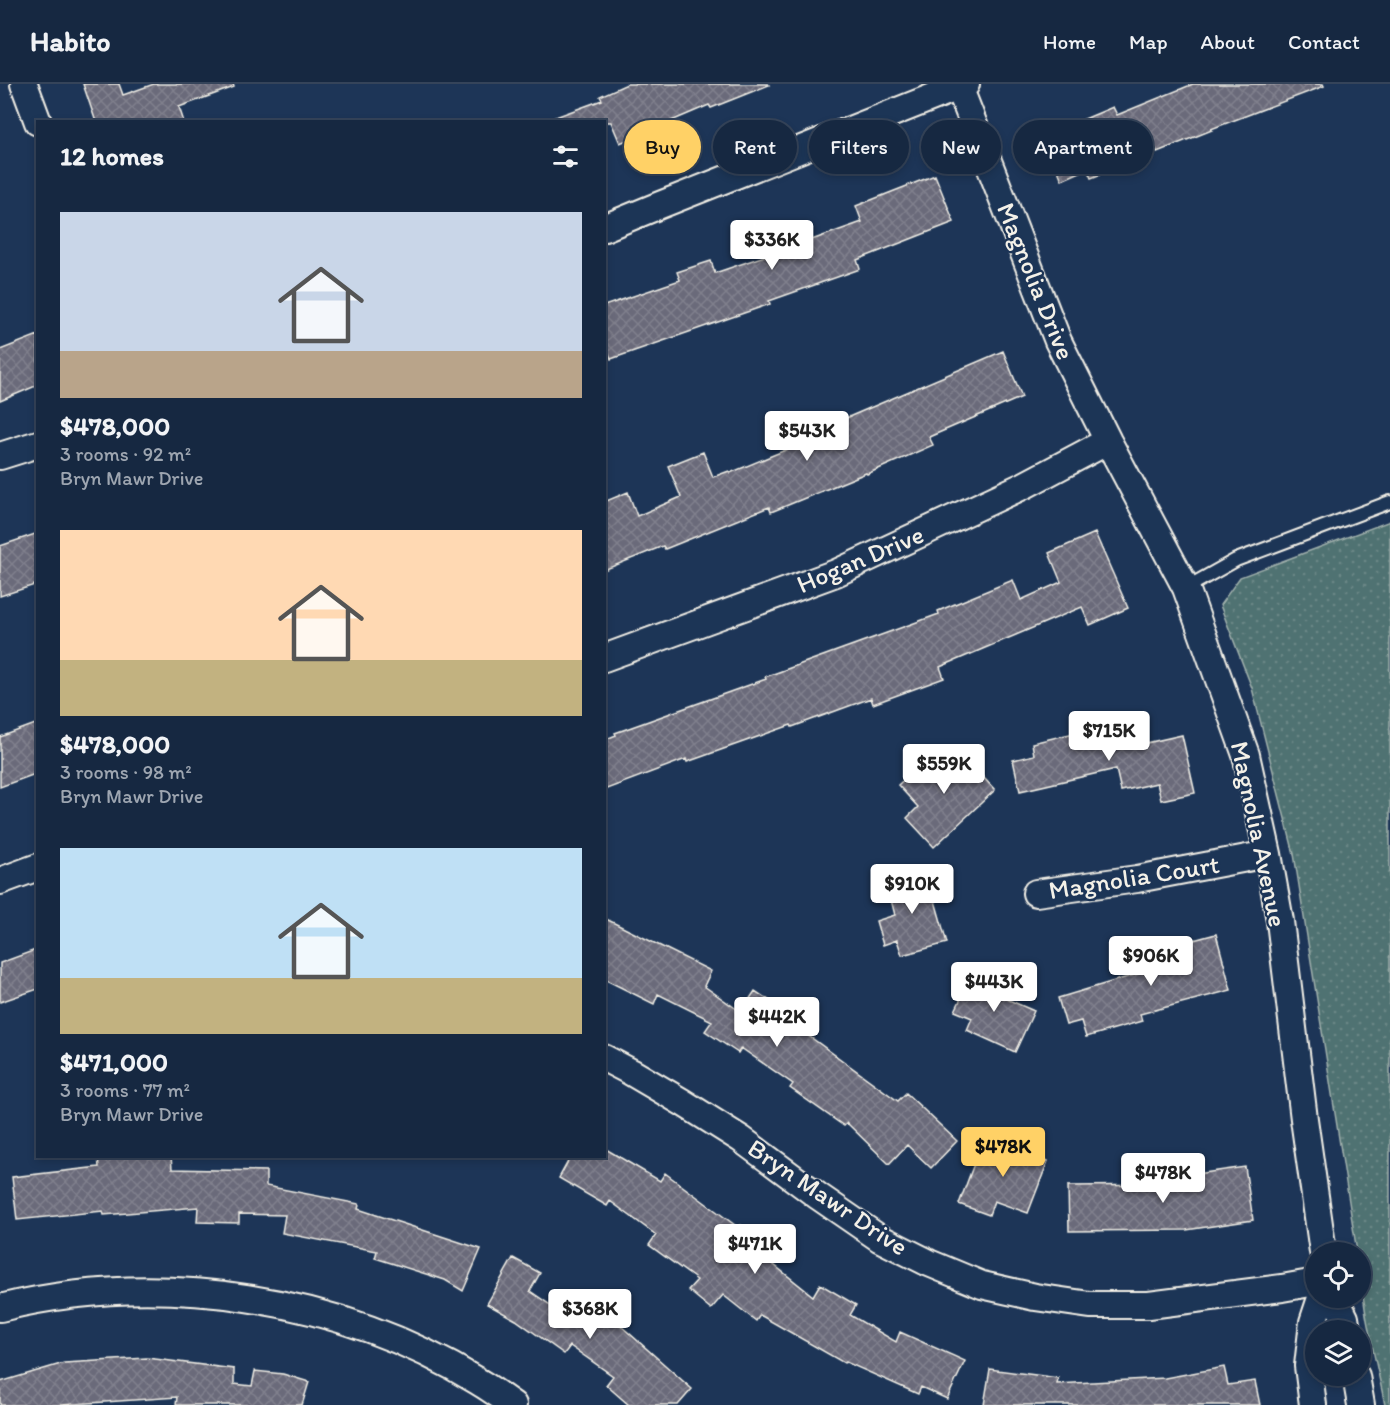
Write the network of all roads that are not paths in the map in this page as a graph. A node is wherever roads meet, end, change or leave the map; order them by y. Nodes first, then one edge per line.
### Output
1 (24, 84) edge
2 (961, 85) edge
3 (37, 120) edge
4 (606, 227) edge
5 (1108, 441) junction
6 (36, 445) edge
7 (0, 456) edge
8 (1390, 502) edge
9 (1186, 588) junction
10 (606, 657) edge
11 (1268, 854) junction
12 (36, 868) edge
13 (0, 881) edge
14 (1036, 893) dead end
15 (606, 1059) edge
16 (1322, 1242) edge
17 (1305, 1284) edge
18 (0, 1308) edge
19 (1318, 1308) edge
20 (1358, 1386) edge
21 (513, 1405) edge
22 (1313, 1405) edge
23 (1361, 1405) edge

1 - 3 street
2 - 4 street
2 - 5 street, Magnolia Drive
5 - 9 street, Magnolia Avenue
5 - 10 street, Hogan Drive
6 - 7 street
8 - 9 lane
9 - 11 street, Magnolia Avenue
11 - 14 street, Magnolia Court
11 - 16 street, Magnolia Avenue
12 - 13 street
15 - 17 street, Bryn Mawr Drive
18 - 21 street
19 - 22 street
20 - 23 street

